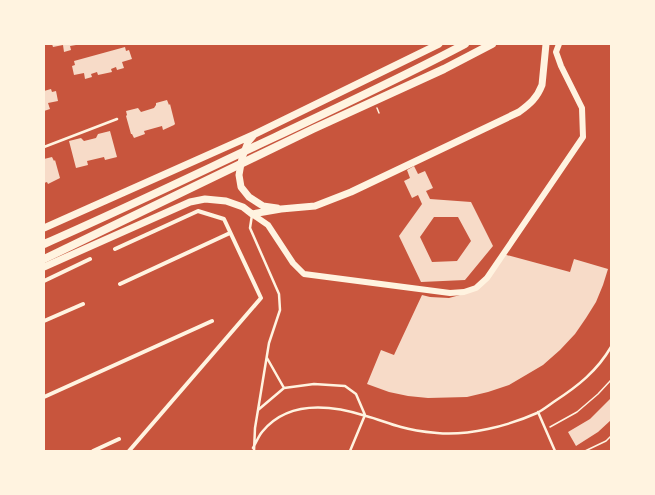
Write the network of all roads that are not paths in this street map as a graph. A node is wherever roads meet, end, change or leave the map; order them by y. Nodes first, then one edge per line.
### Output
1 (439, 44) edge
2 (465, 44) edge
3 (492, 44) edge
4 (546, 44) edge
5 (559, 44) edge
6 (117, 119) dead end
7 (255, 134) junction
8 (44, 147) edge
9 (281, 209) junction
10 (252, 214) junction
11 (44, 228) edge
12 (230, 233) junction
13 (44, 244) edge
14 (115, 249) dead end
15 (44, 259) edge
16 (90, 259) dead end
17 (44, 267) edge
18 (44, 281) edge
19 (120, 284) dead end
20 (83, 304) dead end
21 (212, 321) dead end
22 (44, 322) edge
23 (611, 347) edge
24 (267, 358) junction
25 (284, 388) junction
26 (44, 397) edge
27 (258, 410) junction
28 (538, 412) junction
29 (365, 415) junction
30 (119, 439) dead end
31 (253, 450) edge
32 (93, 451) edge
33 (129, 451) edge
34 (350, 451) edge
35 (555, 451) edge

1 - 7 main road
2 - 13 highway
3 - 15 highway
4 - 9 main road
5 - 10 street
6 - 8 lane
7 - 9 main road
7 - 11 main road
9 - 10 main road
10 - 17 main road
10 - 24 lane
12 - 14 street
12 - 19 street
12 - 33 street
16 - 18 street
20 - 22 street
21 - 26 street
23 - 28 lane
24 - 25 lane
24 - 27 lane
25 - 27 lane
25 - 29 lane
27 - 31 lane
28 - 29 lane
28 - 35 lane
29 - 31 lane
29 - 34 lane
30 - 32 street

